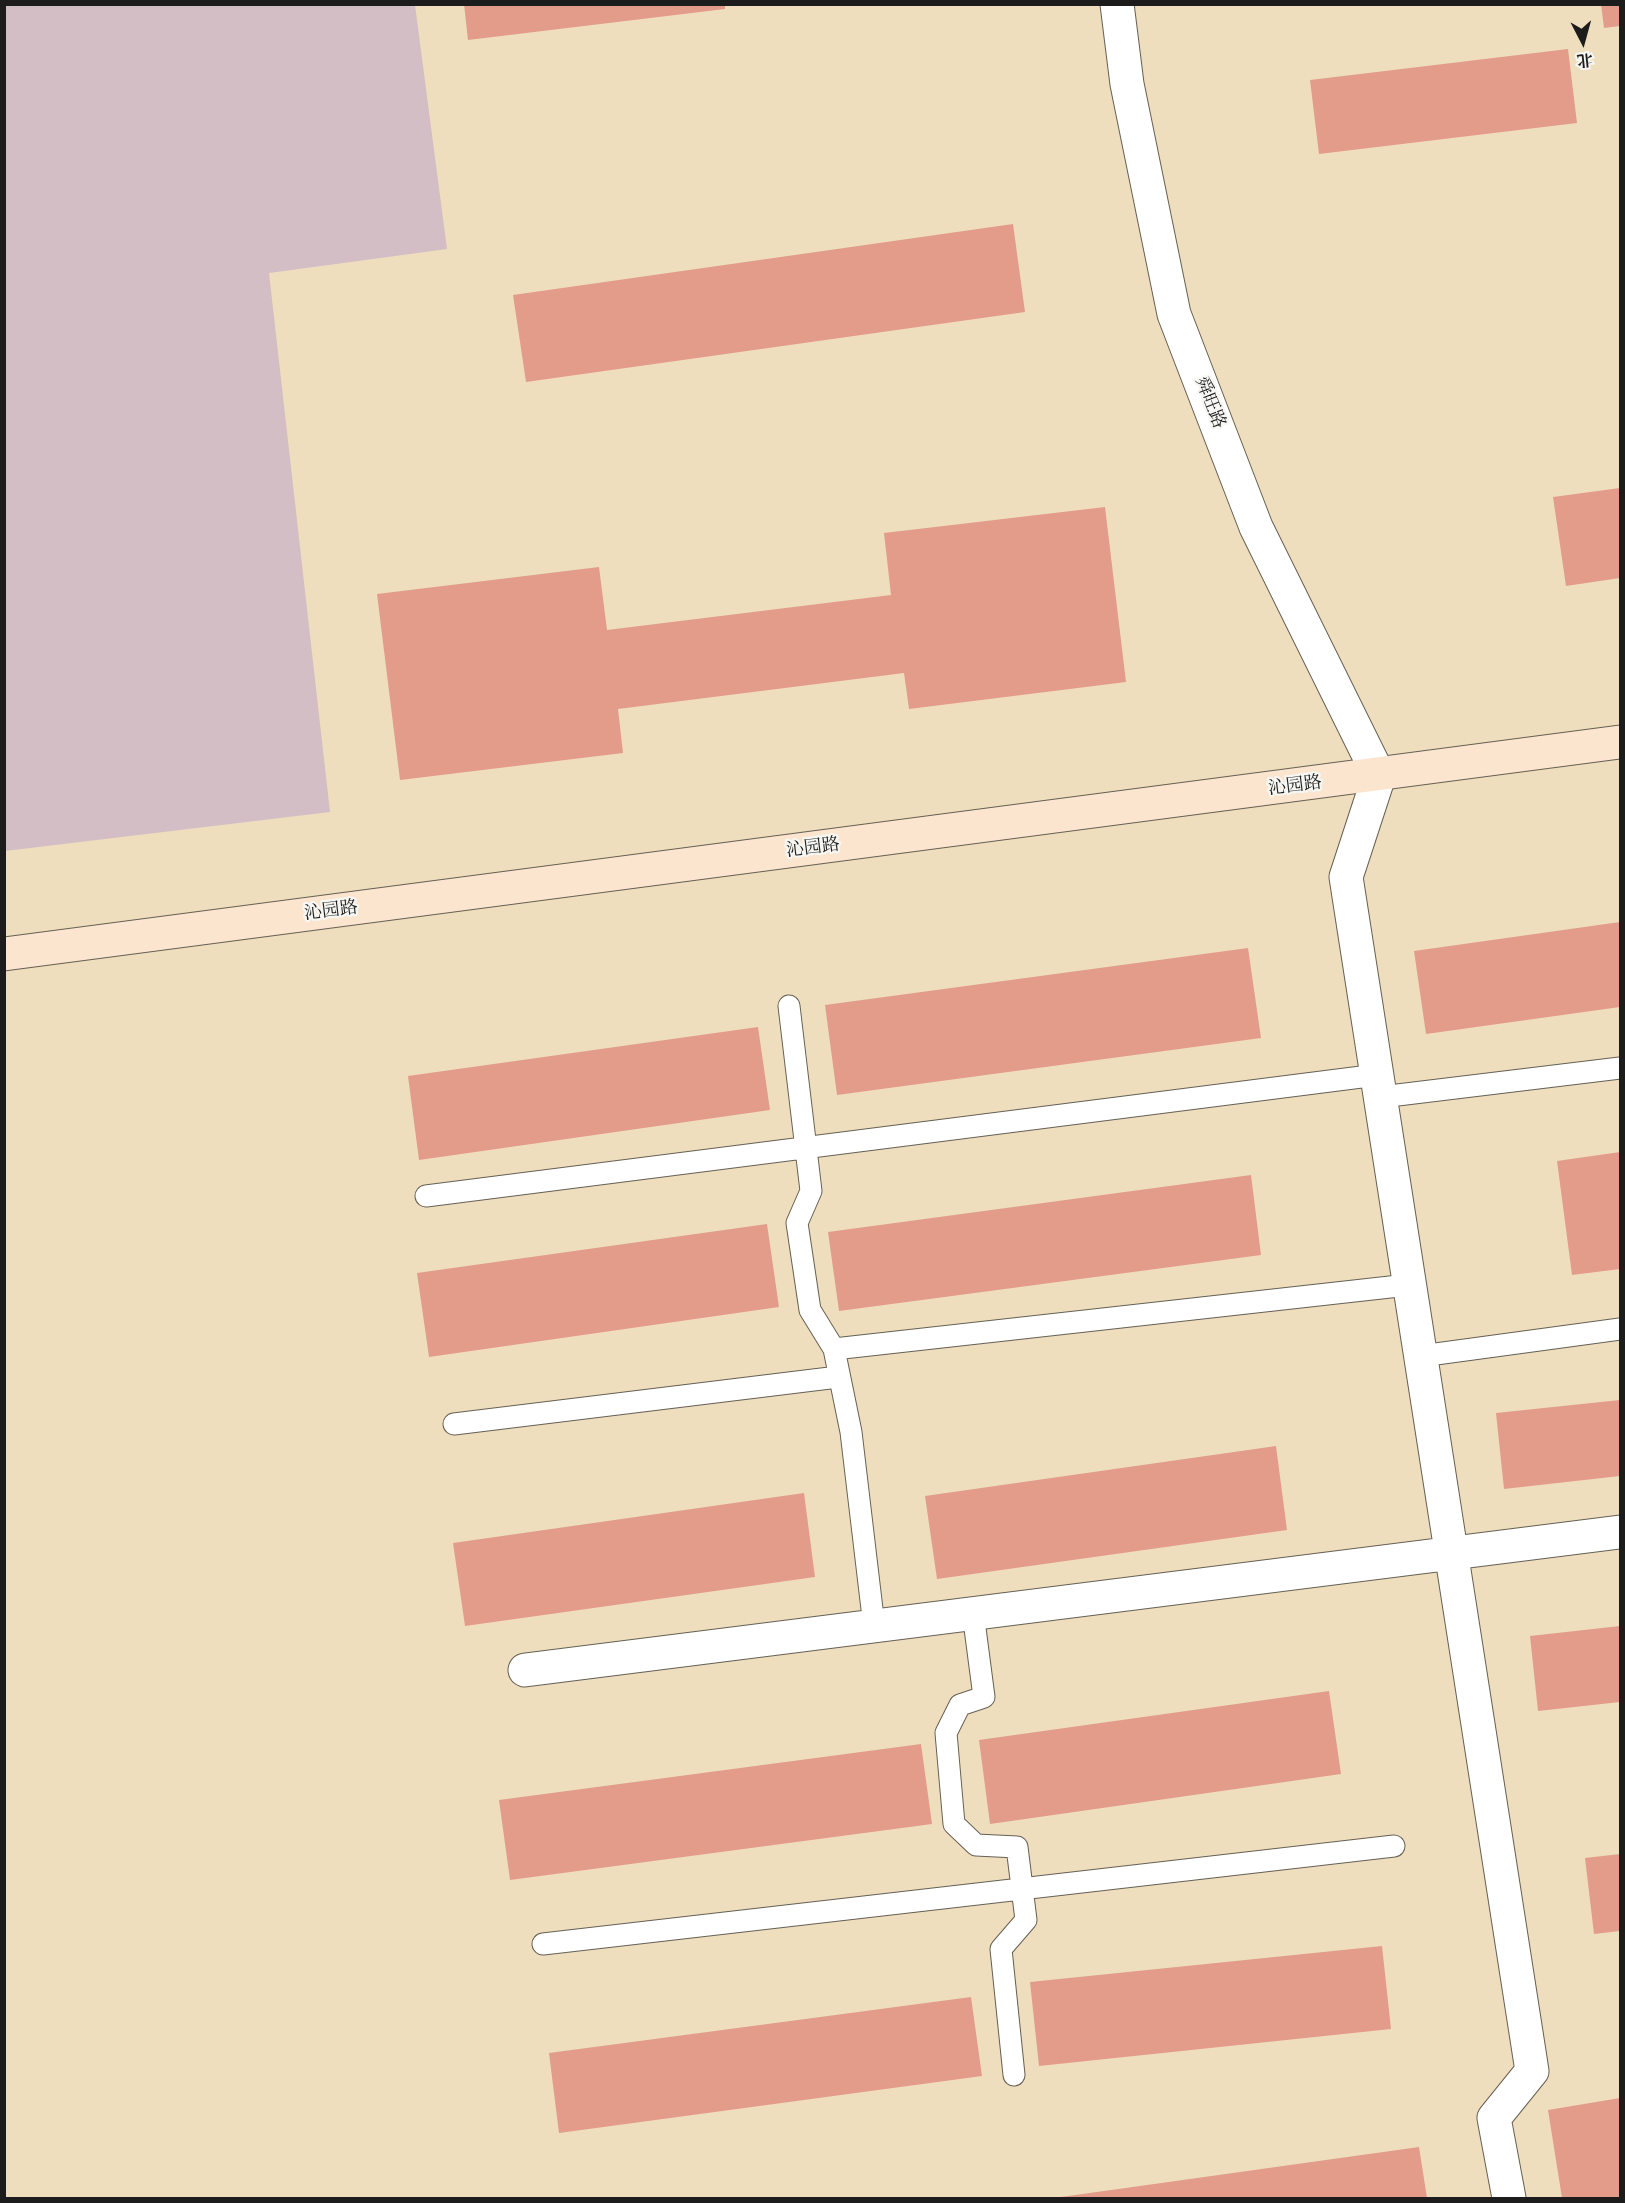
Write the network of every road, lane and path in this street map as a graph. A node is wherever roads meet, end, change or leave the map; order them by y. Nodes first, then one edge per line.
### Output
1 (1117, 4) edge
2 (1620, 742) edge
3 (1379, 776) junction
4 (4, 954) edge
5 (789, 1006) dead end
6 (1620, 1068) edge
7 (1379, 1086) junction
8 (806, 1148) junction
9 (426, 1196) dead end
10 (1408, 1285) junction
11 (1620, 1329) edge
12 (834, 1349) junction
13 (1421, 1356) junction
14 (838, 1377) junction
15 (454, 1424) dead end
16 (1620, 1532) edge
17 (1451, 1553) junction
18 (973, 1613) junction
19 (874, 1626) junction
20 (525, 1670) dead end
21 (1395, 1846) dead end
22 (1023, 1889) junction
23 (543, 1944) dead end
24 (1014, 2075) dead end
25 (1509, 2199) edge

1 - 3 street, 舜旺路
2 - 3 street, 沁园路
3 - 4 street, 沁园路
3 - 7 street
5 - 8 lane
6 - 7 lane
7 - 8 lane
7 - 10 street
8 - 9 lane
8 - 12 lane
10 - 12 lane
10 - 13 street
11 - 13 lane
12 - 14 lane
13 - 17 street
14 - 15 lane
14 - 19 lane
16 - 17 street
17 - 18 street
17 - 25 street
18 - 19 street
18 - 22 lane
19 - 20 street
21 - 22 lane
22 - 23 lane
22 - 24 lane

